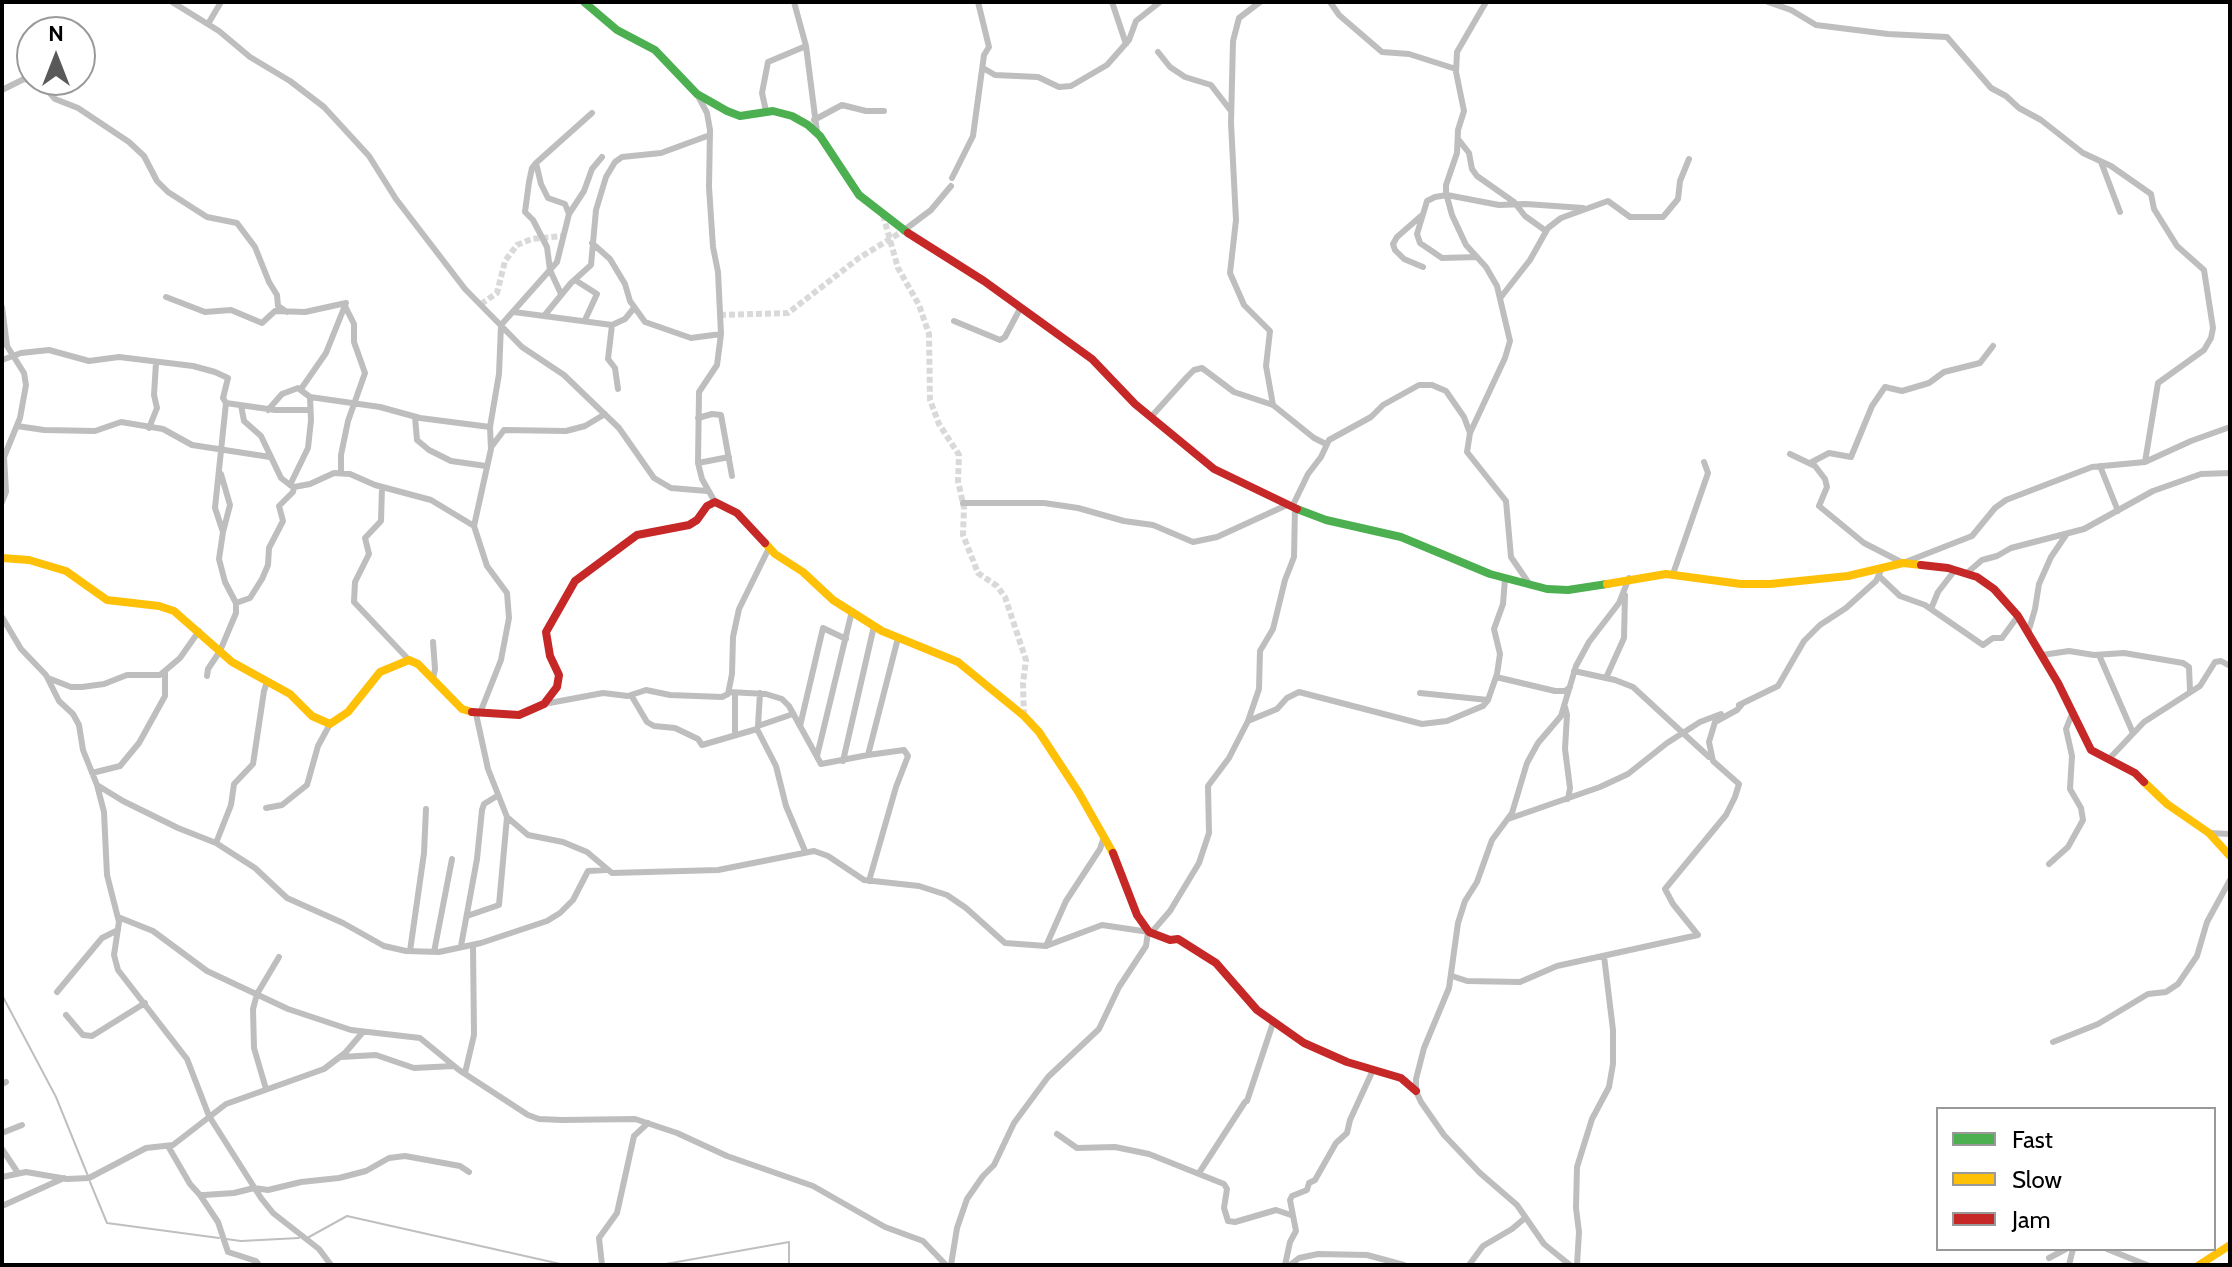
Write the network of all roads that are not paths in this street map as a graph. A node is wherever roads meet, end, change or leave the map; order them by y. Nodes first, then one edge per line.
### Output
1 (172, 2) edge
2 (189, 2) edge
3 (221, 2) edge
4 (584, 2) edge
5 (794, 2) edge
6 (978, 2) edge
7 (1112, 2) edge
8 (1160, 2) edge
9 (1260, 2) edge
10 (1330, 2) edge
11 (1486, 2) edge
12 (1768, 2) edge
13 (185, 9) junction
14 (208, 24) junction
15 (1126, 44) junction
16 (806, 46) junction
17 (1158, 52) dead end
18 (983, 68) junction
19 (1456, 69) junction
20 (2, 90) edge
21 (697, 94) junction
22 (766, 111) junction
23 (884, 111) dead end
24 (1231, 111) junction
25 (592, 113) dead end
26 (814, 120) junction
27 (817, 132) junction
28 (710, 135) junction
29 (1458, 139) junction
30 (602, 157) dead end
31 (1689, 159) dead end
32 (2101, 162) junction
33 (536, 163) junction
34 (1447, 195) junction
35 (1517, 204) junction
36 (1586, 208) junction
37 (2120, 212) dead end
38 (569, 214) junction
39 (1421, 216) junction
40 (903, 231) junction
41 (1546, 231) junction
42 (591, 243) junction
43 (1477, 257) junction
44 (1423, 267) dead end
45 (550, 270) junction
46 (575, 280) junction
47 (561, 294) junction
48 (166, 297) dead end
49 (1501, 297) junction
50 (2, 307) edge
51 (1021, 307) junction
52 (346, 308) junction
53 (634, 308) junction
54 (287, 312) junction
55 (514, 312) junction
56 (544, 316) junction
57 (585, 320) junction
58 (954, 321) dead end
59 (501, 325) junction
60 (612, 325) junction
61 (721, 334) junction
62 (1993, 346) dead end
63 (12, 355) junction
64 (2, 360) edge
65 (156, 363) junction
66 (301, 389) junction
67 (618, 389) dead end
68 (310, 397) junction
69 (355, 402) junction
70 (226, 403) junction
71 (241, 405) junction
72 (1273, 405) junction
73 (268, 410) junction
74 (310, 410) junction
75 (605, 414) junction
76 (415, 417) junction
77 (1150, 417) junction
78 (698, 418) junction
79 (17, 426) junction
80 (490, 427) junction
81 (2230, 427) edge
82 (149, 428) junction
83 (1470, 433) junction
84 (1326, 444) junction
85 (491, 449) junction
86 (219, 451) junction
87 (1790, 454) dead end
88 (270, 457) junction
89 (729, 457) junction
90 (1704, 462) dead end
91 (2145, 462) junction
92 (698, 463) junction
93 (1810, 463) junction
94 (486, 466) junction
95 (2100, 466) junction
96 (219, 469) junction
97 (341, 473) junction
98 (2230, 473) edge
99 (732, 476) dead end
100 (292, 486) junction
101 (382, 487) junction
102 (707, 491) junction
103 (2, 502) edge
104 (715, 502) junction
105 (963, 503) dead end
106 (1291, 506) junction
107 (2118, 511) junction
108 (474, 526) junction
109 (223, 532) junction
110 (2066, 535) junction
111 (769, 548) junction
112 (2, 558) edge
113 (1903, 563) junction
114 (1955, 570) junction
115 (1881, 573) junction
116 (1967, 573) junction
117 (1673, 574) junction
118 (1629, 578) junction
119 (1505, 579) junction
120 (1528, 582) junction
121 (1625, 591) junction
122 (236, 603) junction
123 (1931, 609) junction
124 (852, 611) junction
125 (2018, 616) junction
126 (2, 617) edge
127 (874, 626) junction
128 (199, 631) junction
129 (2028, 633) junction
130 (898, 638) junction
131 (846, 639) junction
132 (433, 642) dead end
133 (220, 651) junction
134 (2042, 655) junction
135 (2099, 655) junction
136 (409, 660) junction
137 (2230, 666) edge
138 (165, 671) junction
139 (1574, 671) junction
140 (207, 676) dead end
141 (1496, 677) junction
142 (48, 678) junction
143 (1606, 678) junction
144 (433, 679) junction
145 (267, 682) junction
146 (1570, 687) junction
147 (2190, 691) junction
148 (732, 693) junction
149 (760, 693) junction
150 (1420, 693) dead end
151 (631, 695) junction
152 (1488, 700) junction
153 (544, 704) junction
154 (1742, 704) junction
155 (1565, 707) junction
156 (478, 714) junction
157 (793, 714) junction
158 (2072, 714) junction
159 (1248, 721) junction
160 (330, 724) junction
161 (800, 726) junction
162 (757, 727) junction
163 (2133, 733) junction
164 (735, 734) junction
165 (1683, 734) junction
166 (868, 755) junction
167 (817, 756) junction
168 (2109, 759) junction
169 (843, 761) junction
170 (1713, 761) junction
171 (92, 773) junction
172 (97, 785) junction
173 (1570, 788) junction
174 (497, 796) junction
175 (1576, 796) junction
176 (1568, 799) junction
177 (266, 808) dead end
178 (426, 809) dead end
179 (507, 817) junction
180 (1508, 819) junction
181 (2209, 833) junction
182 (2230, 834) edge
183 (1104, 837) junction
184 (216, 843) junction
185 (805, 851) junction
186 (2230, 856) edge
187 (452, 859) dead end
188 (2049, 864) dead end
189 (606, 870) junction
190 (2230, 880) edge
191 (869, 881) junction
192 (467, 916) junction
193 (118, 917) junction
194 (118, 930) junction
195 (1149, 932) junction
196 (473, 945) junction
197 (461, 946) junction
198 (1046, 946) junction
199 (410, 951) junction
200 (434, 952) junction
201 (1604, 956) junction
202 (279, 957) dead end
203 (1452, 976) junction
204 (57, 992) dead end
205 (257, 994) junction
206 (145, 1003) junction
207 (66, 1015) dead end
208 (1273, 1023) junction
209 (363, 1032) junction
210 (2053, 1042) dead end
211 (341, 1057) junction
212 (454, 1066) junction
213 (1373, 1070) junction
214 (465, 1073) junction
215 (266, 1089) junction
216 (1416, 1091) junction
217 (209, 1116) junction
218 (648, 1123) junction
219 (22, 1125) dead end
220 (2, 1133) edge
221 (1057, 1134) dead end
222 (168, 1146) junction
223 (2, 1149) edge
224 (469, 1172) dead end
225 (18, 1173) junction
226 (1199, 1173) junction
227 (2, 1177) edge
228 (64, 1178) junction
229 (254, 1188) junction
230 (200, 1195) junction
231 (2, 1206) edge
232 (1291, 1215) junction
233 (1525, 1218) junction
234 (2230, 1245) edge
235 (2062, 1251) edge
236 (2112, 1251) edge
237 (2049, 1258) dead end
238 (259, 1265) edge
239 (331, 1265) edge
240 (602, 1265) edge
241 (948, 1265) edge
242 (1287, 1265) edge
243 (1404, 1265) edge
244 (1469, 1265) edge
245 (1570, 1265) edge
246 (1577, 1265) edge
247 (2147, 1265) edge
248 (2199, 1265) edge

1 - 13 street
2 - 13 street
3 - 14 street
4 - 21 street
5 - 16 street
6 - 18 street
7 - 15 street
8 - 15 street
9 - 24 street
10 - 19 street
11 - 19 street
12 - 32 street
13 - 14 street
14 - 59 street
15 - 18 street
16 - 22 street
16 - 26 street
17 - 24 street
18 - 40 street
19 - 29 street
20 - 54 street
21 - 22 street
21 - 28 street
22 - 27 street
23 - 26 street
24 - 72 street
25 - 33 street
26 - 27 street
27 - 40 street
28 - 42 street
28 - 61 street
29 - 34 street
29 - 35 street
30 - 38 street
31 - 36 street
32 - 37 street
32 - 91 street
33 - 38 street
33 - 45 street
34 - 35 street
34 - 39 street
34 - 43 street
35 - 36 street
35 - 41 street
36 - 41 street
38 - 45 street
39 - 43 street
39 - 44 street
40 - 51 street
41 - 49 street
42 - 46 street
42 - 53 street
43 - 49 street
45 - 47 street
45 - 55 street
46 - 47 street
46 - 57 street
47 - 56 street
48 - 54 street
49 - 83 street
50 - 63 street
51 - 58 street
51 - 77 street
52 - 54 street
52 - 66 street
52 - 69 street
53 - 60 street
53 - 61 street
55 - 56 street
55 - 59 street
56 - 57 street
57 - 60 street
59 - 75 street
59 - 80 street
60 - 67 street
61 - 78 street
62 - 93 street
63 - 64 street
63 - 65 street
63 - 79 street
65 - 70 street
65 - 82 street
66 - 68 street
66 - 73 street
68 - 69 street
68 - 74 street
69 - 76 street
69 - 97 street
70 - 71 street
70 - 86 street
71 - 73 street
71 - 88 street
72 - 77 street
72 - 84 street
73 - 74 street
74 - 100 street
75 - 85 street
75 - 102 street
76 - 80 street
76 - 94 street
77 - 106 street
78 - 89 street
78 - 92 street
79 - 82 street
79 - 103 street
80 - 85 street
81 - 91 street
82 - 86 street
83 - 84 street
83 - 120 street
84 - 106 street
85 - 94 street
86 - 88 street
86 - 96 street
87 - 93 street
88 - 100 street
89 - 92 street
89 - 99 street
90 - 117 street
91 - 95 street
92 - 102 street
93 - 113 street
94 - 108 street
95 - 107 street
95 - 113 street
96 - 109 street
96 - 109 street
97 - 100 street
97 - 101 street
98 - 107 street
100 - 122 street
101 - 108 street
101 - 136 street
102 - 104 street
104 - 111 street
104 - 153 street
105 - 106 street
106 - 119 street
106 - 159 street
107 - 110 street
108 - 156 street
109 - 122 street
110 - 116 street
110 - 129 street
111 - 124 street
111 - 148 street
112 - 128 street
113 - 114 street
113 - 115 street
114 - 116 street
114 - 123 street
115 - 117 street
115 - 123 street
115 - 154 street
116 - 125 street
117 - 118 street
118 - 120 street
118 - 121 street
119 - 120 street
119 - 141 street
121 - 139 street
121 - 143 street
122 - 133 street
123 - 125 street
124 - 127 street
124 - 131 street
125 - 129 street
126 - 142 street
127 - 130 street
127 - 169 street
128 - 133 street
128 - 138 street
129 - 134 street
130 - 166 street
130 - 183 street
131 - 161 street
131 - 167 street
132 - 144 street
133 - 140 street
133 - 145 street
134 - 135 street
134 - 158 street
135 - 147 street
135 - 163 street
136 - 144 street
136 - 160 street
137 - 147 street
138 - 142 street
138 - 171 street
139 - 143 street
139 - 146 street
141 - 146 street
141 - 152 street
142 - 171 street
143 - 165 street
144 - 156 street
145 - 160 street
145 - 184 street
146 - 155 street
147 - 163 street
148 - 149 street
148 - 151 street
148 - 164 street
149 - 157 street
149 - 162 street
150 - 152 street
151 - 153 street
151 - 164 street
152 - 159 street
153 - 156 street
154 - 165 street
154 - 170 street
155 - 173 street
155 - 180 street
156 - 174 street
157 - 161 street
157 - 162 street
158 - 168 street
158 - 188 street
159 - 195 street
160 - 177 street
161 - 167 street
162 - 164 street
162 - 185 street
163 - 168 street
165 - 170 street
165 - 175 street
166 - 169 street
166 - 191 street
167 - 169 street
168 - 181 street
170 - 201 street
171 - 172 street
172 - 184 street
172 - 193 street
173 - 175 street
173 - 176 street
174 - 179 street
174 - 192 street
175 - 176 street
176 - 180 street
178 - 199 street
179 - 189 street
179 - 192 street
180 - 203 street
181 - 182 street
181 - 186 street
183 - 195 street
183 - 198 street
184 - 199 street
185 - 189 street
185 - 191 street
187 - 200 street
189 - 196 street
190 - 210 street
191 - 198 street
192 - 197 street
193 - 194 street
193 - 205 street
194 - 204 street
194 - 206 street
195 - 198 street
195 - 208 street
195 - 241 street
196 - 197 street
196 - 214 street
197 - 200 street
199 - 200 street
201 - 203 street
201 - 246 street
202 - 205 street
203 - 216 street
205 - 209 street
205 - 215 street
206 - 207 street
206 - 217 street
208 - 213 street
208 - 226 street
209 - 211 street
209 - 212 street
211 - 212 street
211 - 215 street
212 - 214 street
213 - 216 street
213 - 232 street
214 - 218 street
215 - 217 street
216 - 233 street
217 - 222 street
217 - 229 street
218 - 240 street
218 - 241 street
219 - 220 street
221 - 226 street
222 - 228 street
222 - 230 street
223 - 225 street
224 - 229 street
225 - 227 street
225 - 228 street
226 - 232 street
228 - 231 street
229 - 230 street
229 - 239 street
230 - 238 street
232 - 242 street
233 - 244 street
233 - 245 street
234 - 248 street
235 - 237 street
236 - 247 street
242 - 243 street

